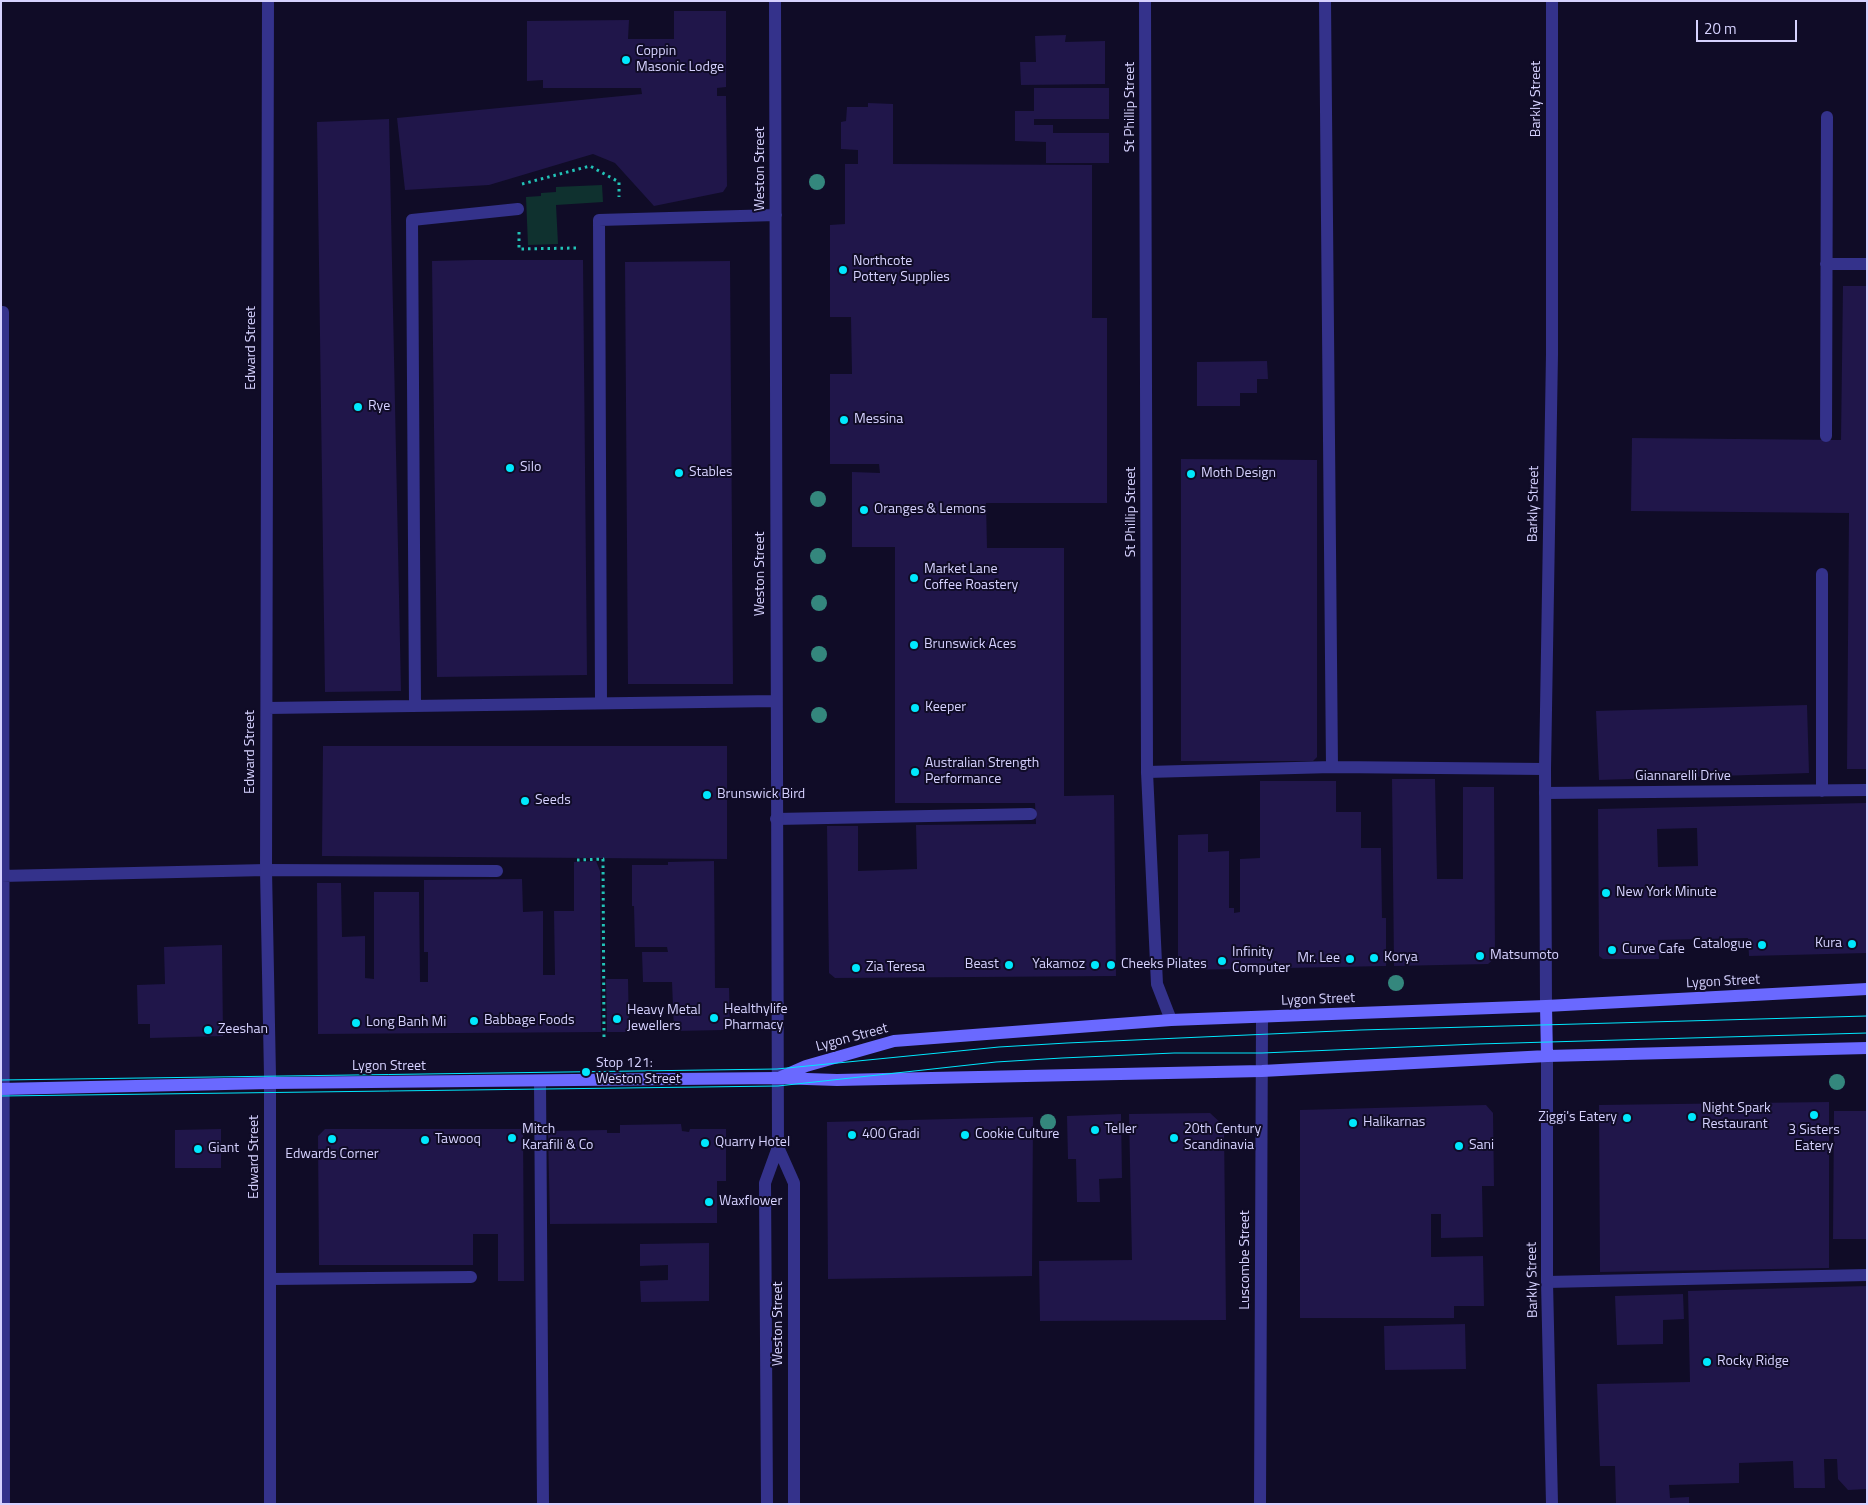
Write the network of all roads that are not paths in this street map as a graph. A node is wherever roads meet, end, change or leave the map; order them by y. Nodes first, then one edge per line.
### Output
1 (268, 1) edge
2 (775, 1) edge
3 (1145, 1) edge
4 (1324, 1) edge
5 (1552, 1) edge
6 (1826, 117) dead end
7 (518, 209) road end
8 (776, 215) junction
9 (1826, 264) junction
10 (1867, 264) edge
11 (1, 312) edge
12 (1826, 436) dead end
13 (1822, 574) dead end
14 (776, 701) junction
15 (601, 704) junction
16 (415, 706) junction
17 (266, 708) junction
18 (1332, 767) junction
19 (1545, 769) junction
20 (1147, 772) junction
21 (1867, 790) edge
22 (1822, 791) junction
23 (1545, 793) junction
24 (1031, 814) dead end
25 (776, 819) junction
26 (266, 870) junction
27 (497, 871) dead end
28 (3, 876) edge
29 (1867, 989) edge
30 (1546, 1006) junction
31 (1262, 1017) junction
32 (1171, 1020) junction
33 (1867, 1048) edge
34 (1546, 1056) junction
35 (1262, 1071) junction
36 (777, 1078) junction
37 (540, 1081) junction
38 (270, 1083) junction
39 (3, 1089) edge
40 (778, 1147) junction
41 (1867, 1275) edge
42 (471, 1276) dead end
43 (271, 1279) junction
44 (1547, 1282) junction
45 (3, 1356) edge
46 (4, 1504) edge
47 (270, 1504) edge
48 (543, 1504) edge
49 (767, 1504) edge
50 (794, 1504) edge
51 (1260, 1504) edge
52 (1552, 1504) edge

1 - 17 street, Edward Street
2 - 8 street, Weston Street
3 - 20 street, St Phillip Street
4 - 18 street
5 - 19 street, Barkly Street
6 - 9 street
7 - 16 street
8 - 14 street, Weston Street
8 - 15 street
9 - 10 street
9 - 12 street
11 - 28 street
13 - 22 street
14 - 15 street
14 - 25 street, Weston Street
15 - 16 street
16 - 17 street
17 - 26 street, Edward Street
18 - 19 street
18 - 20 street
19 - 23 street, Barkly Street
20 - 32 street, St Phillip Street
21 - 22 street, Giannarelli Drive
22 - 23 street, Giannarelli Drive
23 - 30 street, Barkly Street
24 - 25 street
25 - 36 street, Weston Street
26 - 27 street
26 - 28 street
26 - 38 street, Edward Street
28 - 39 street
29 - 30 street, Lygon Street
30 - 31 street, Lygon Street
30 - 34 street
31 - 32 street, Lygon Street
31 - 35 street, Luscombe Street
32 - 36 street, Lygon Street
33 - 34 street, Lygon Street
34 - 35 street, Lygon Street
34 - 44 street, Barkly Street
35 - 36 street, Lygon Street
35 - 51 street, Luscombe Street
36 - 37 street, Lygon Street
36 - 40 street, Weston Street
37 - 38 street, Lygon Street
37 - 48 street
38 - 39 street, Lygon Street
38 - 43 street, Edward Street
39 - 45 street
40 - 49 street, Weston Street
40 - 50 street, Weston Street
41 - 44 street
42 - 43 street
43 - 47 street, Edward Street
44 - 52 street, Barkly Street
45 - 46 street

